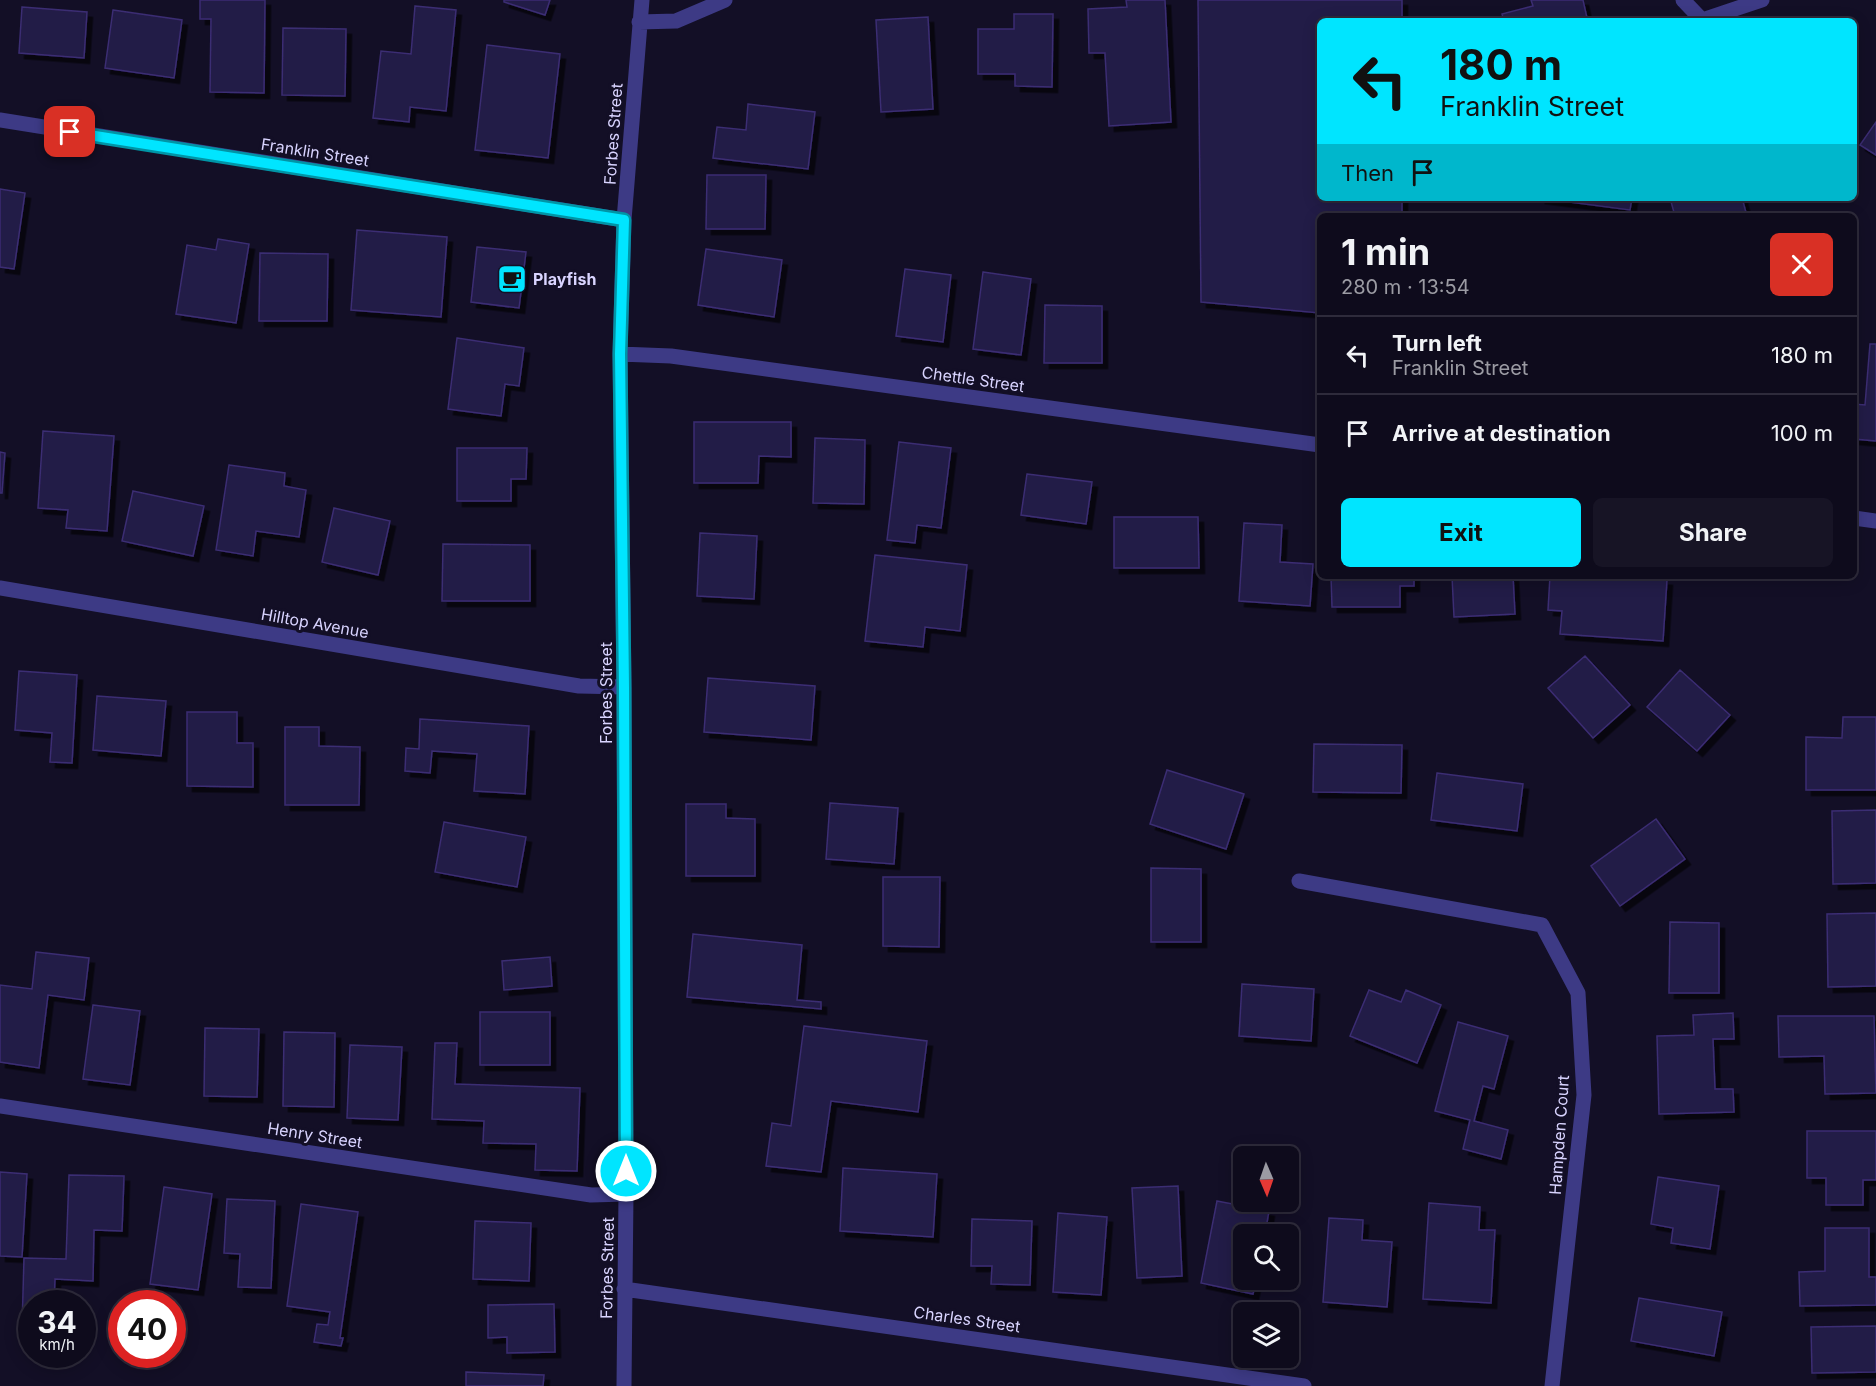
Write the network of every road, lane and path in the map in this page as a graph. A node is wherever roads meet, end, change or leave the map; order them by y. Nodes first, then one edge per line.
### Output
1 (642, 0) edge
2 (725, 0) edge
3 (1683, 0) edge
4 (1762, 0) edge
5 (1699, 18) edge
6 (1707, 18) edge
7 (639, 22) junction
8 (0, 120) edge
9 (624, 220) junction
10 (620, 354) junction
11 (1317, 445) edge
12 (1857, 518) edge
13 (1876, 521) edge
14 (0, 588) edge
15 (624, 687) junction
16 (1299, 880) dead end
17 (0, 1106) edge
18 (626, 1194) junction
19 (624, 1288) junction
20 (624, 1386) edge
21 (1304, 1386) edge
22 (1552, 1386) edge

1 - 7 street, Forbes Street
2 - 7 street
3 - 5 street
4 - 6 street
7 - 9 street, Forbes Street
8 - 9 street, Franklin Street
9 - 10 street, Forbes Street
10 - 11 street, Chettle Street
10 - 15 street, Forbes Street
12 - 13 street
14 - 15 street, Hilltop Avenue
15 - 18 street, Forbes Street
16 - 22 street, Hampden Court
17 - 18 street, Henry Street
18 - 19 street, Forbes Street
19 - 20 street, Forbes Street
19 - 21 street, Charles Street

